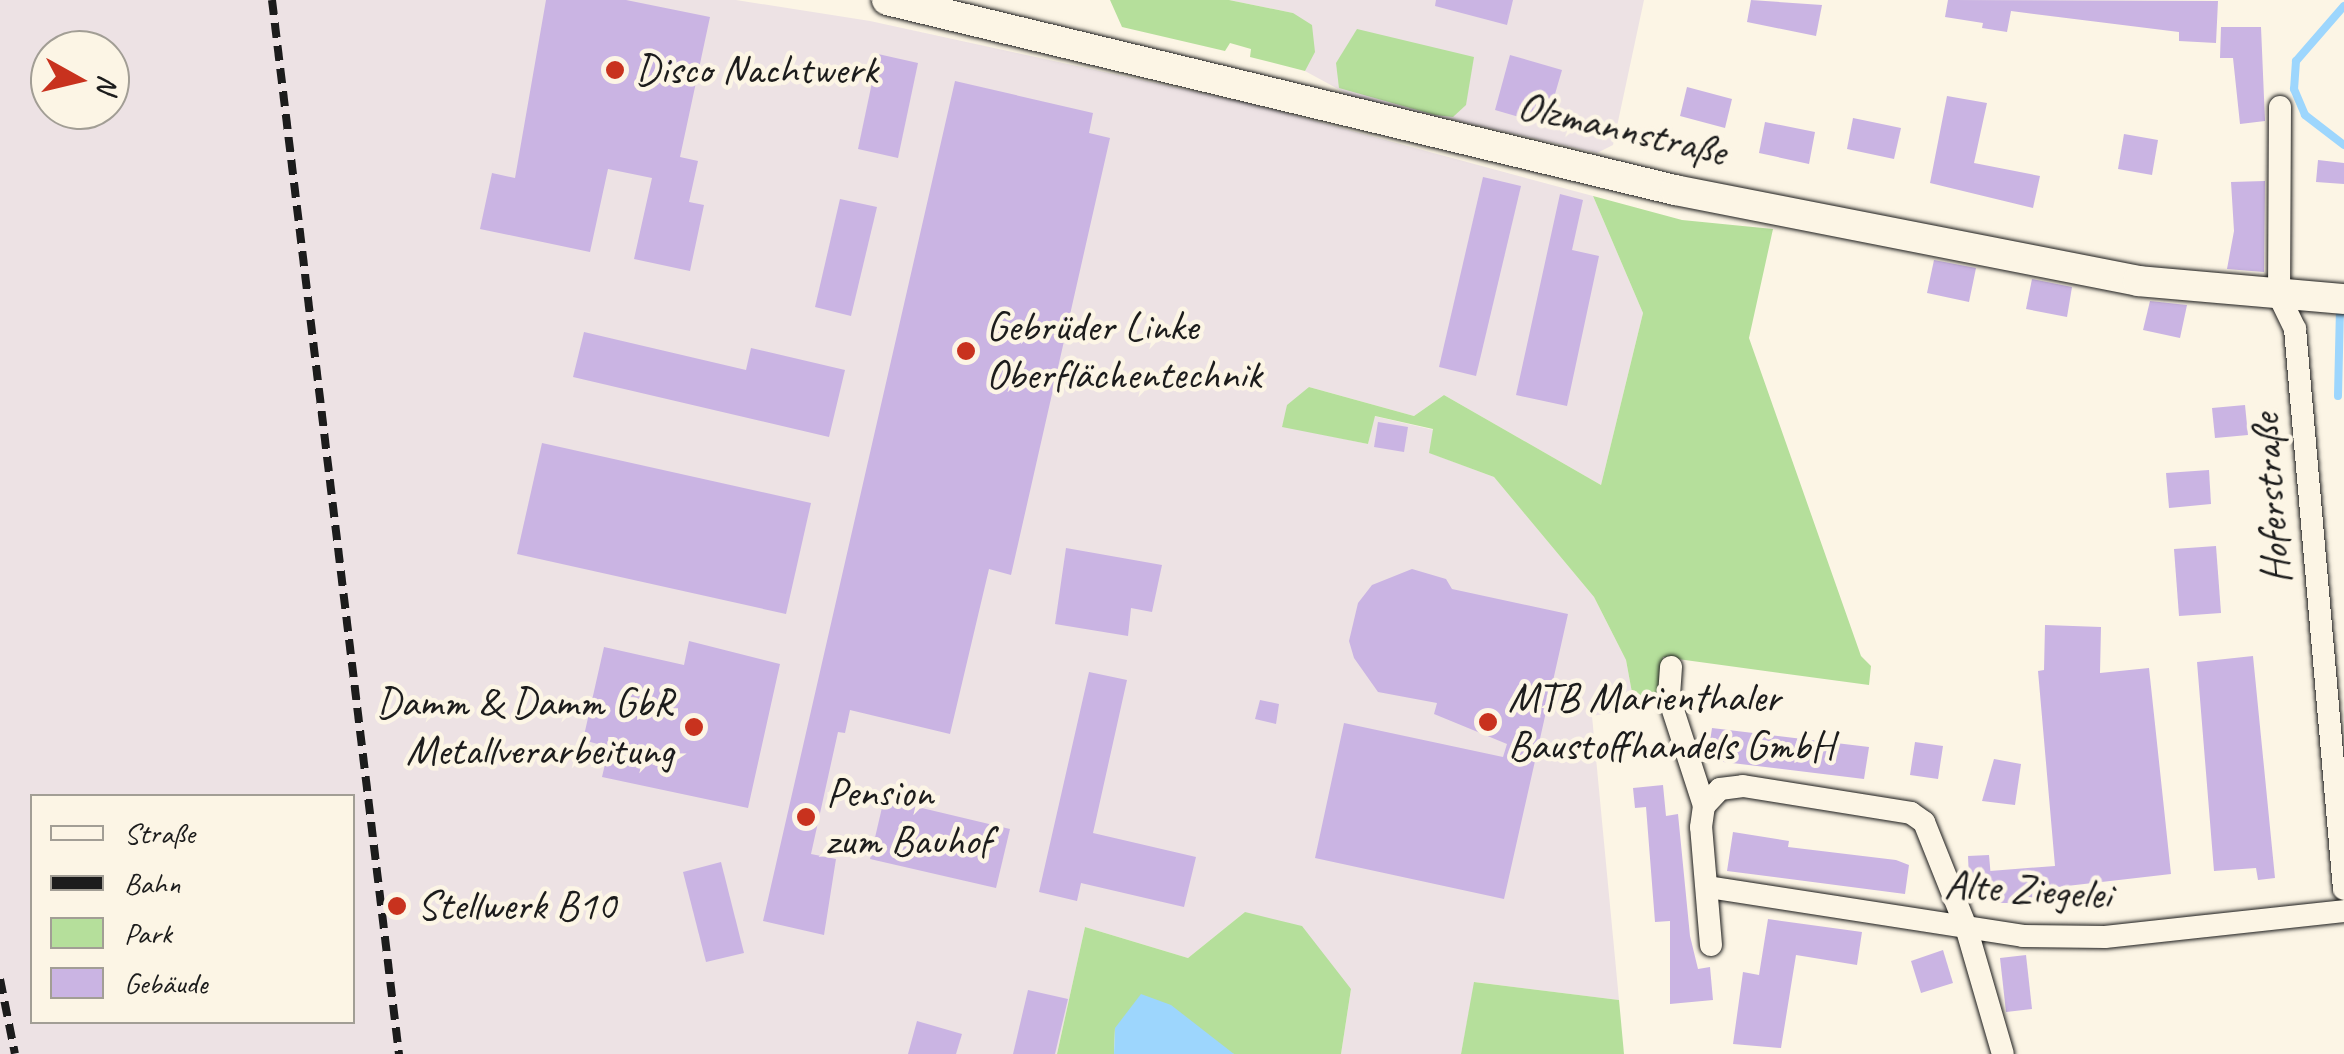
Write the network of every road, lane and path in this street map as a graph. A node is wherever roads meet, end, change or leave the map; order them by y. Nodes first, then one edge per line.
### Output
1 (886, 0) edge
2 (2280, 107) dead end
3 (2279, 296) junction
4 (2330, 298) edge
5 (1671, 666) dead end
6 (1704, 806) junction
7 (1708, 887) junction
8 (2344, 889) edge
9 (2344, 911) edge
10 (1966, 927) junction
11 (1711, 945) dead end
12 (2003, 1054) edge

1 - 3 main road, Olzmannstraße
2 - 3 street, Hoferstraße
3 - 4 main road, Olzmannstraße
3 - 8 street, Hoferstraße
5 - 6 street
6 - 7 street
6 - 10 street, Alte Ziegelei
7 - 10 street, Alte Ziegelei
7 - 11 street
9 - 10 street, Alte Ziegelei
10 - 12 street

